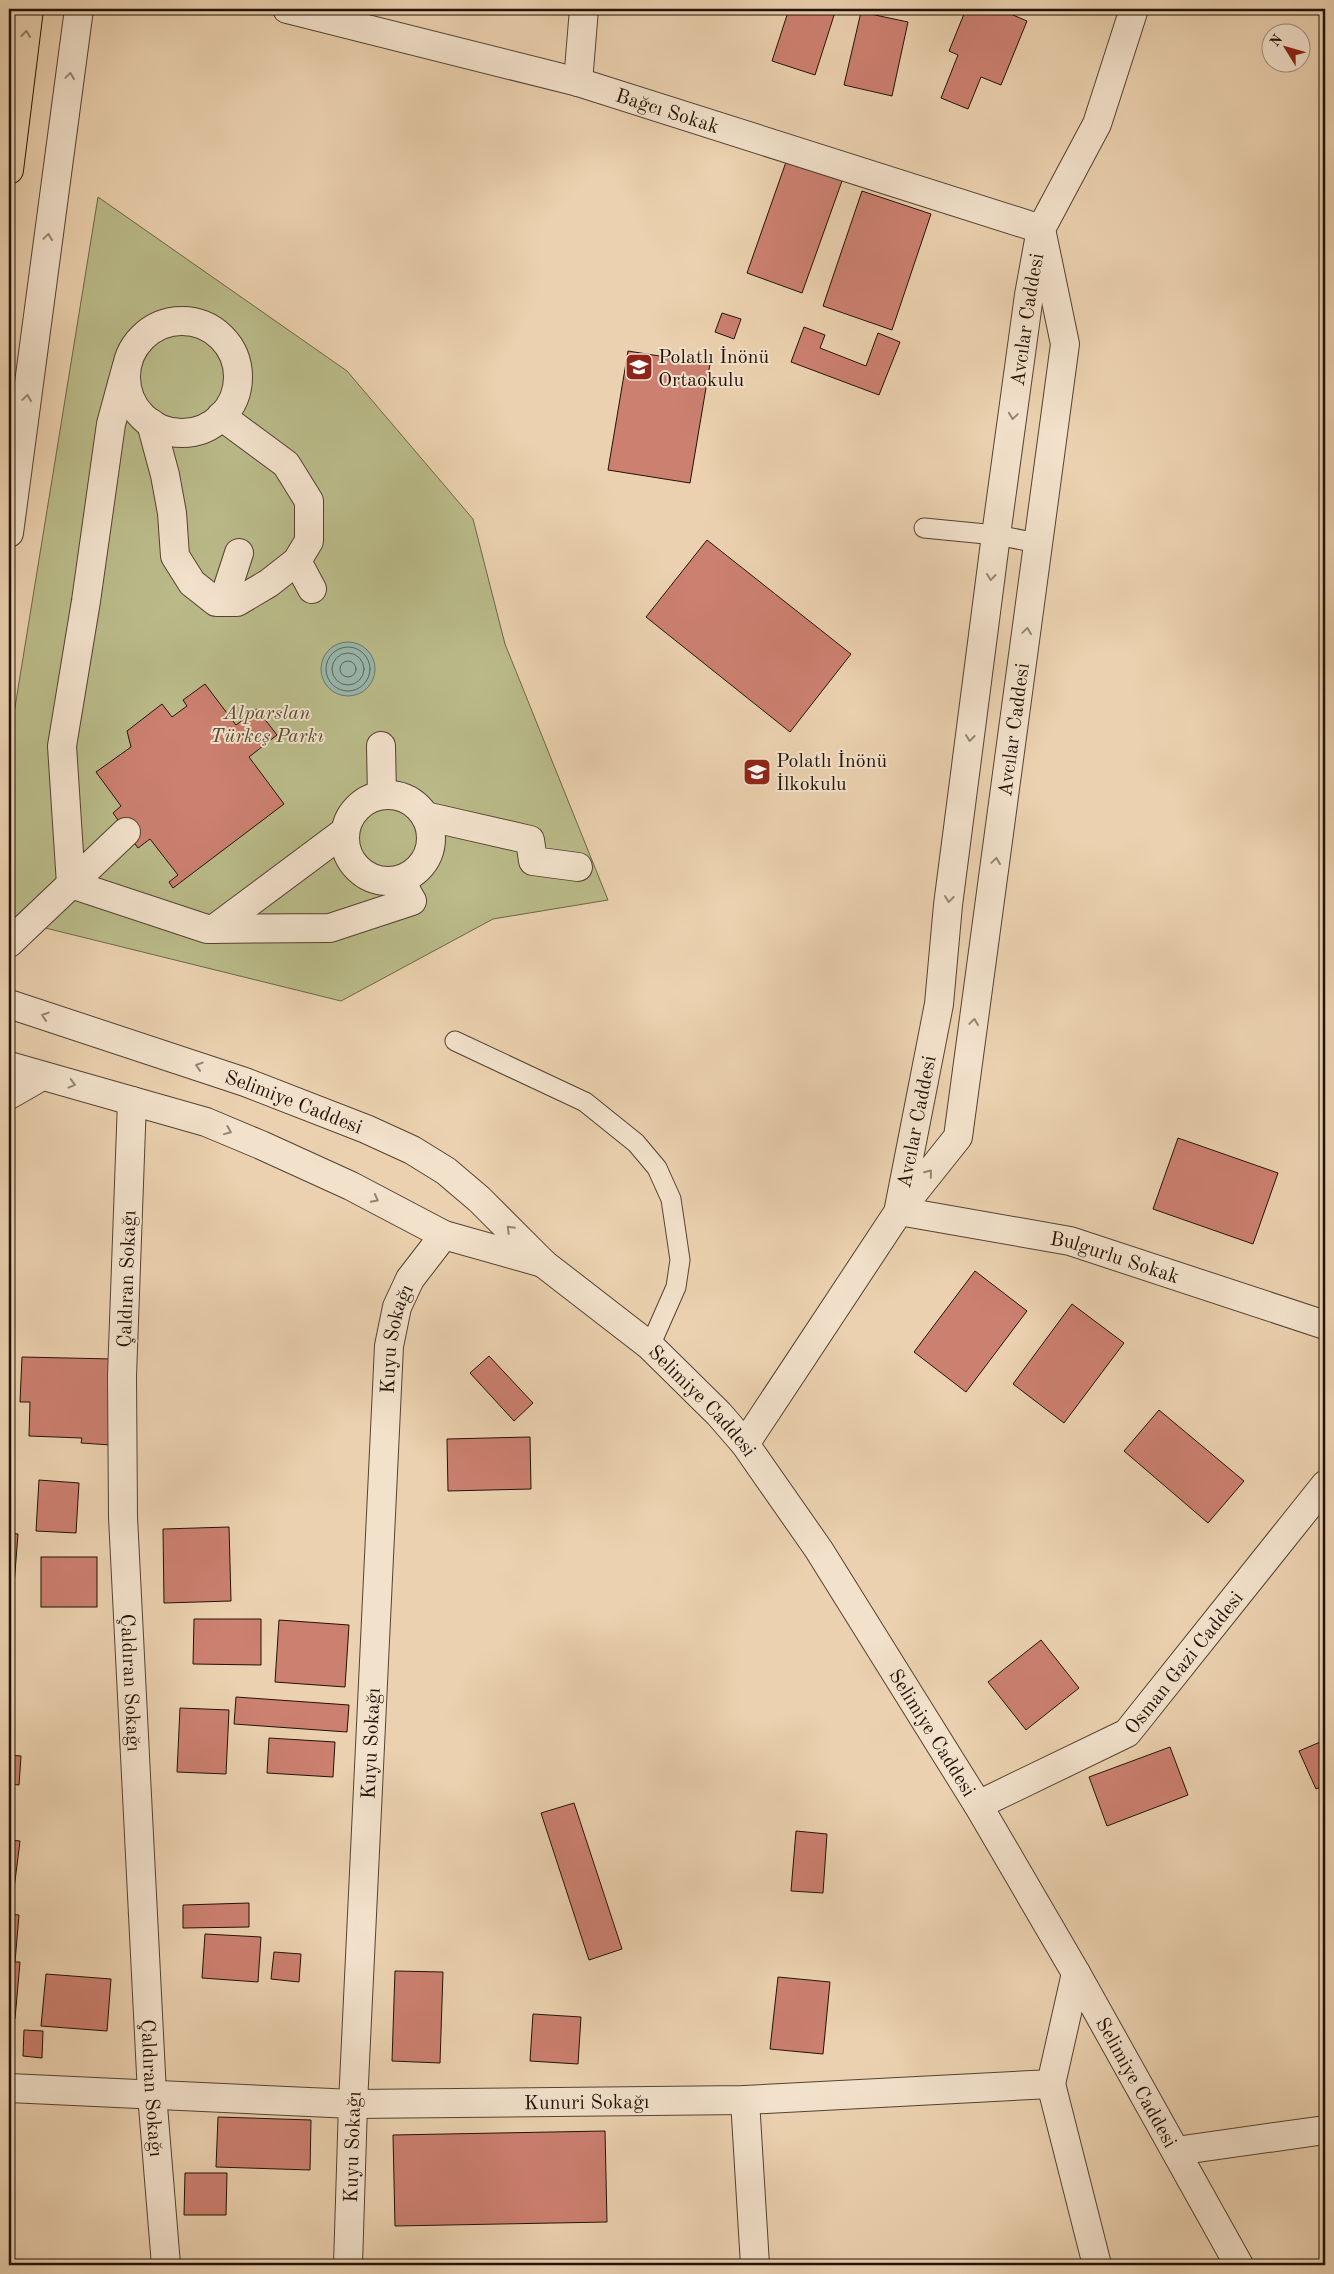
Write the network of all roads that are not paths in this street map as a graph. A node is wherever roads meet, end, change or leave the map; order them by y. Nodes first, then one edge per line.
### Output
1 (29, 9) edge
2 (79, 9) edge
3 (288, 9) edge
4 (584, 9) edge
5 (1134, 9) edge
6 (578, 82) junction
7 (9, 170) edge
8 (1041, 229) junction
9 (126, 369) junction
10 (221, 416) junction
11 (151, 423) junction
12 (924, 528) dead end
13 (9, 533) edge
14 (996, 535) junction
15 (1038, 544) junction
16 (239, 553) dead end
17 (297, 561) junction
18 (312, 589) dead end
19 (223, 602) junction
20 (381, 746) dead end
21 (382, 795) junction
22 (425, 816) junction
23 (126, 832) dead end
24 (344, 832) junction
25 (578, 867) dead end
26 (400, 880) junction
27 (71, 884) junction
28 (214, 929) junction
29 (9, 943) edge
30 (9, 1004) edge
31 (455, 1041) dead end
32 (9, 1066) edge
33 (42, 1076) junction
34 (9, 1095) edge
35 (132, 1101) junction
36 (899, 1212) junction
37 (444, 1235) junction
38 (544, 1264) junction
39 (1325, 1325) edge
40 (650, 1346) junction
41 (745, 1444) junction
42 (1325, 1485) edge
43 (978, 1805) junction
44 (1076, 1973) junction
45 (1051, 2084) junction
46 (9, 2088) edge
47 (152, 2094) junction
48 (745, 2100) junction
49 (353, 2104) junction
50 (1325, 2130) edge
51 (1176, 2151) junction
52 (166, 2265) edge
53 (348, 2265) edge
54 (755, 2265) edge
55 (1097, 2265) edge
56 (1239, 2265) edge

7 -> 1 highway
13 -> 2 street
3 - 6 street, Bağcı Sokak
4 - 6 street
5 - 8 street, Avcılar Caddesi
6 - 8 street, Bağcı Sokak
8 -> 14 street, Avcılar Caddesi
8 - 15 street, Avcılar Caddesi
9 - 10 street
9 - 11 street
9 - 27 street
10 - 11 street
10 - 17 street
11 - 19 street
12 - 14 lane
14 - 15 lane
14 -> 36 street, Avcılar Caddesi
36 -> 15 street, Avcılar Caddesi
16 - 19 street
17 - 18 street
17 - 19 street
20 - 21 street
21 - 22 street
21 - 24 street
22 - 25 street
22 - 26 street
23 - 27 street
24 - 26 street
24 - 28 street
26 - 28 street
27 - 28 street
27 - 29 street
38 -> 30 street, Selimiye Caddesi
31 - 40 lane
32 - 33 street, Selimiye Caddesi
33 - 34 street
33 -> 35 street, Selimiye Caddesi
35 -> 37 street, Selimiye Caddesi
35 - 47 street, Çaldıran Sokağı
36 - 39 street, Bulgurlu Sokak
36 - 41 street, Avcılar Caddesi
37 - 38 street, Selimiye Caddesi
37 - 49 street, Kuyu Sokağı
38 - 40 street, Selimiye Caddesi
40 - 41 street, Selimiye Caddesi
41 - 43 street, Selimiye Caddesi
42 - 43 street, Osman Gazi Caddesi
43 - 44 street, Selimiye Caddesi
44 - 45 street
44 - 51 street, Selimiye Caddesi
45 - 48 street, Kunuri Sokağı
45 - 55 street
46 - 47 street, Kunuri Sokağı
47 - 49 street, Kunuri Sokağı
47 - 52 street, Çaldıran Sokağı
48 - 49 street, Kunuri Sokağı
48 - 54 street
49 - 53 street, Kuyu Sokağı
50 - 51 street
51 - 56 street, Selimiye Caddesi

